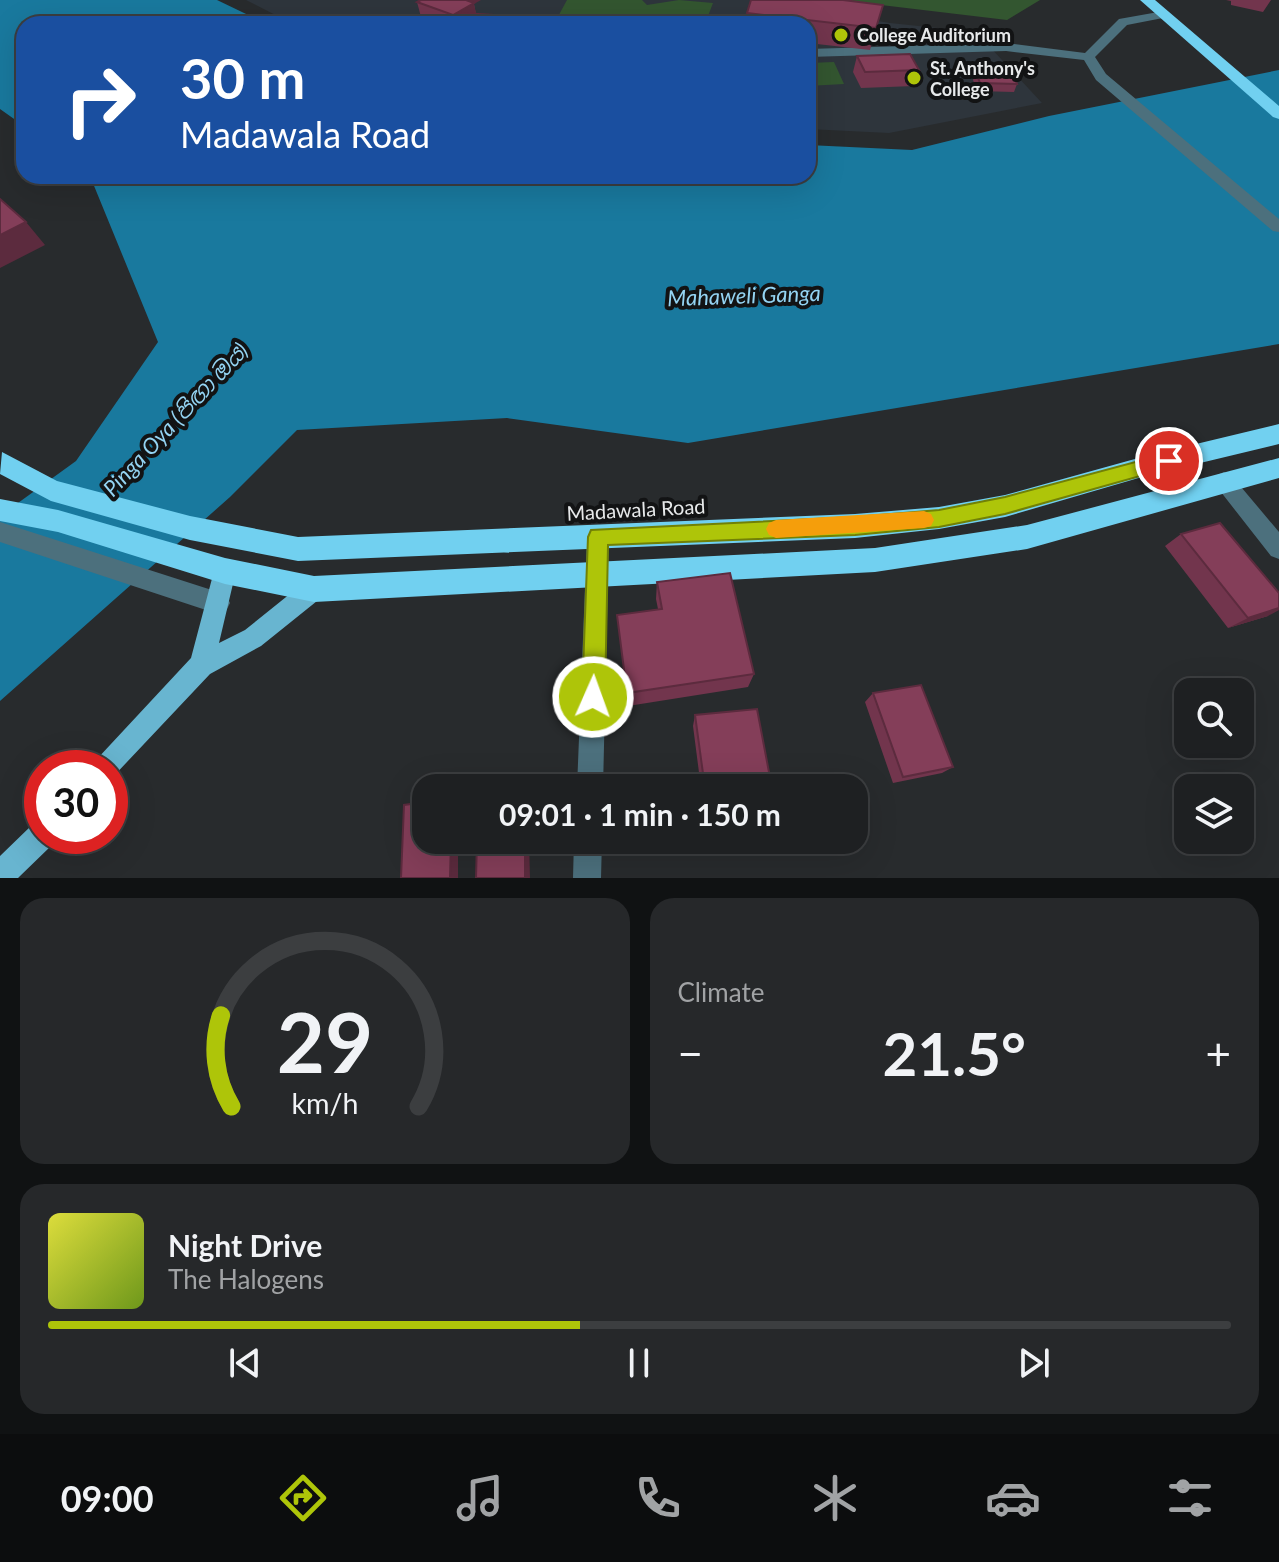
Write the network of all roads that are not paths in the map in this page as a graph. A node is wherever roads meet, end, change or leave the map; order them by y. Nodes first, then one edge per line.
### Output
1 (1147, 0) edge
2 (1166, 7) edge
3 (816, 53) edge
4 (1088, 57) junction
5 (1268, 83) dead end
6 (1279, 114) edge
7 (1279, 227) edge
8 (1279, 434) edge
9 (1, 462) edge
10 (1279, 468) edge
11 (1224, 481) junction
12 (0, 510) edge
13 (0, 532) edge
14 (229, 537) junction
15 (598, 537) junction
16 (298, 549) junction
17 (1279, 549) edge
18 (225, 571) junction
19 (598, 576) junction
20 (314, 589) junction
21 (218, 603) junction
22 (201, 665) junction
23 (123, 750) edge
24 (591, 774) edge
25 (24, 853) edge
26 (588, 854) edge
27 (0, 876) edge
28 (587, 878) edge

1 - 2 highway
2 - 4 street
2 - 5 highway
2 - 6 highway
3 - 4 street
4 - 7 street
8 - 15 highway, Madawala Road
9 - 14 highway, Madawala Road
10 - 11 highway
11 - 17 street
11 - 19 highway
12 - 18 highway
13 - 21 street
14 - 16 highway, Madawala Road
14 - 18 highway
15 - 16 highway, Madawala Road
15 - 19 street
16 - 20 highway
18 - 20 highway
18 - 21 main road
19 - 20 highway
19 - 24 street
20 - 22 main road
21 - 22 main road
22 - 23 main road
25 - 27 main road
26 - 28 street

